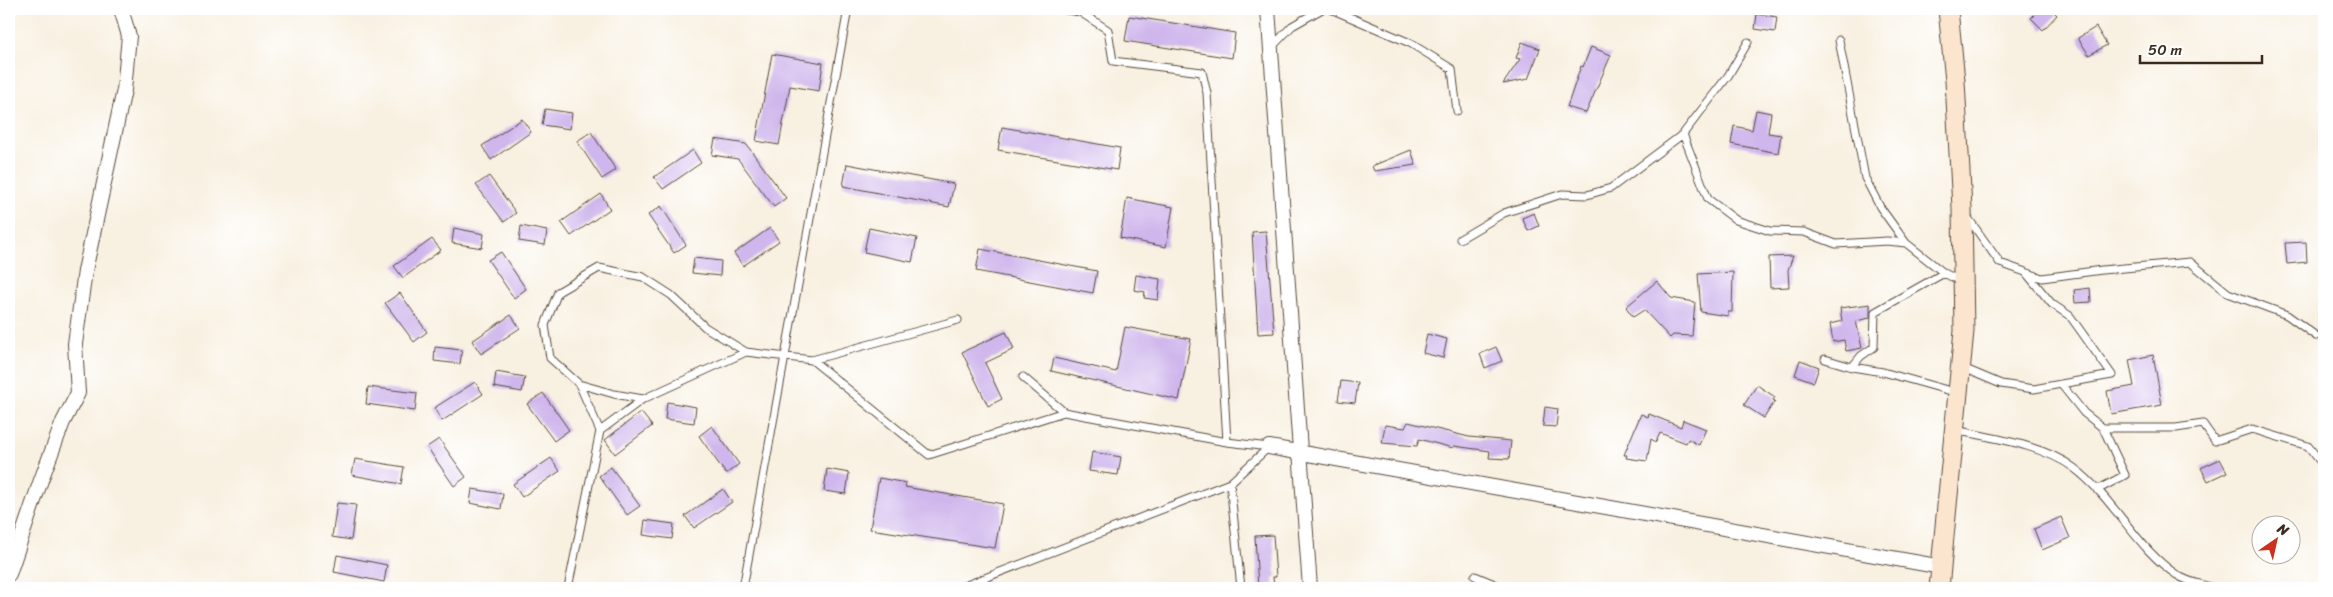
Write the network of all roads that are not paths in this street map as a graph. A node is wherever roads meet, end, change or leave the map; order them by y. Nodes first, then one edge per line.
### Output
1 (121, 9) edge
2 (848, 9) edge
3 (1061, 9) edge
4 (1268, 9) edge
5 (1322, 9) edge
6 (1331, 9) edge
7 (1948, 9) edge
8 (1839, 40) dead end
9 (1748, 42) dead end
10 (1271, 48) junction
11 (1457, 111) dead end
12 (1683, 134) junction
13 (1962, 208) junction
14 (1460, 239) dead end
15 (1906, 243) junction
16 (2026, 272) junction
17 (1944, 273) junction
18 (1962, 282) junction
19 (958, 320) dead end
20 (2316, 336) dead end
21 (746, 352) junction
22 (786, 355) junction
23 (1825, 359) dead end
24 (812, 360) junction
25 (1852, 367) junction
26 (1960, 367) junction
27 (1023, 377) dead end
28 (579, 384) junction
29 (2061, 384) junction
30 (1958, 394) junction
31 (643, 399) junction
32 (1064, 412) junction
33 (2103, 428) junction
34 (1955, 430) junction
35 (600, 431) junction
36 (1227, 442) junction
37 (1269, 447) junction
38 (1300, 453) junction
39 (2324, 466) edge
40 (1230, 482) junction
41 (2097, 490) junction
42 (1942, 567) junction
43 (9, 574) edge
44 (1475, 576) dead end
45 (568, 588) edge
46 (743, 588) edge
47 (959, 588) edge
48 (1241, 588) edge
49 (1310, 588) edge
50 (1504, 588) edge
51 (1939, 588) edge
52 (2213, 588) edge

1 - 43 street
2 - 22 lane
3 - 36 lane
4 - 10 street
5 - 10 lane
6 - 11 lane
7 - 13 main road
8 - 15 lane
9 - 12 lane
10 - 38 street
12 - 14 lane
12 - 15 lane
13 - 16 lane
13 - 18 main road
15 - 17 lane
16 - 20 lane
16 - 29 lane
17 - 18 lane
17 - 25 lane
18 - 26 main road
19 - 24 lane
21 - 22 lane
21 - 28 lane
21 - 31 lane
22 - 24 lane
22 - 46 lane
23 - 25 lane
24 - 32 lane
25 - 30 lane
26 - 29 lane
26 - 30 main road
27 - 32 lane
28 - 31 lane
28 - 35 lane
29 - 33 lane
30 - 34 main road
31 - 35 lane
32 - 36 lane
33 - 39 lane
33 - 41 lane
34 - 41 lane
34 - 42 main road
35 - 45 lane
36 - 37 lane
37 - 38 street
37 - 40 lane
38 - 42 street
38 - 49 street
40 - 47 lane
40 - 48 lane
41 - 52 lane
42 - 51 main road
44 - 50 lane

